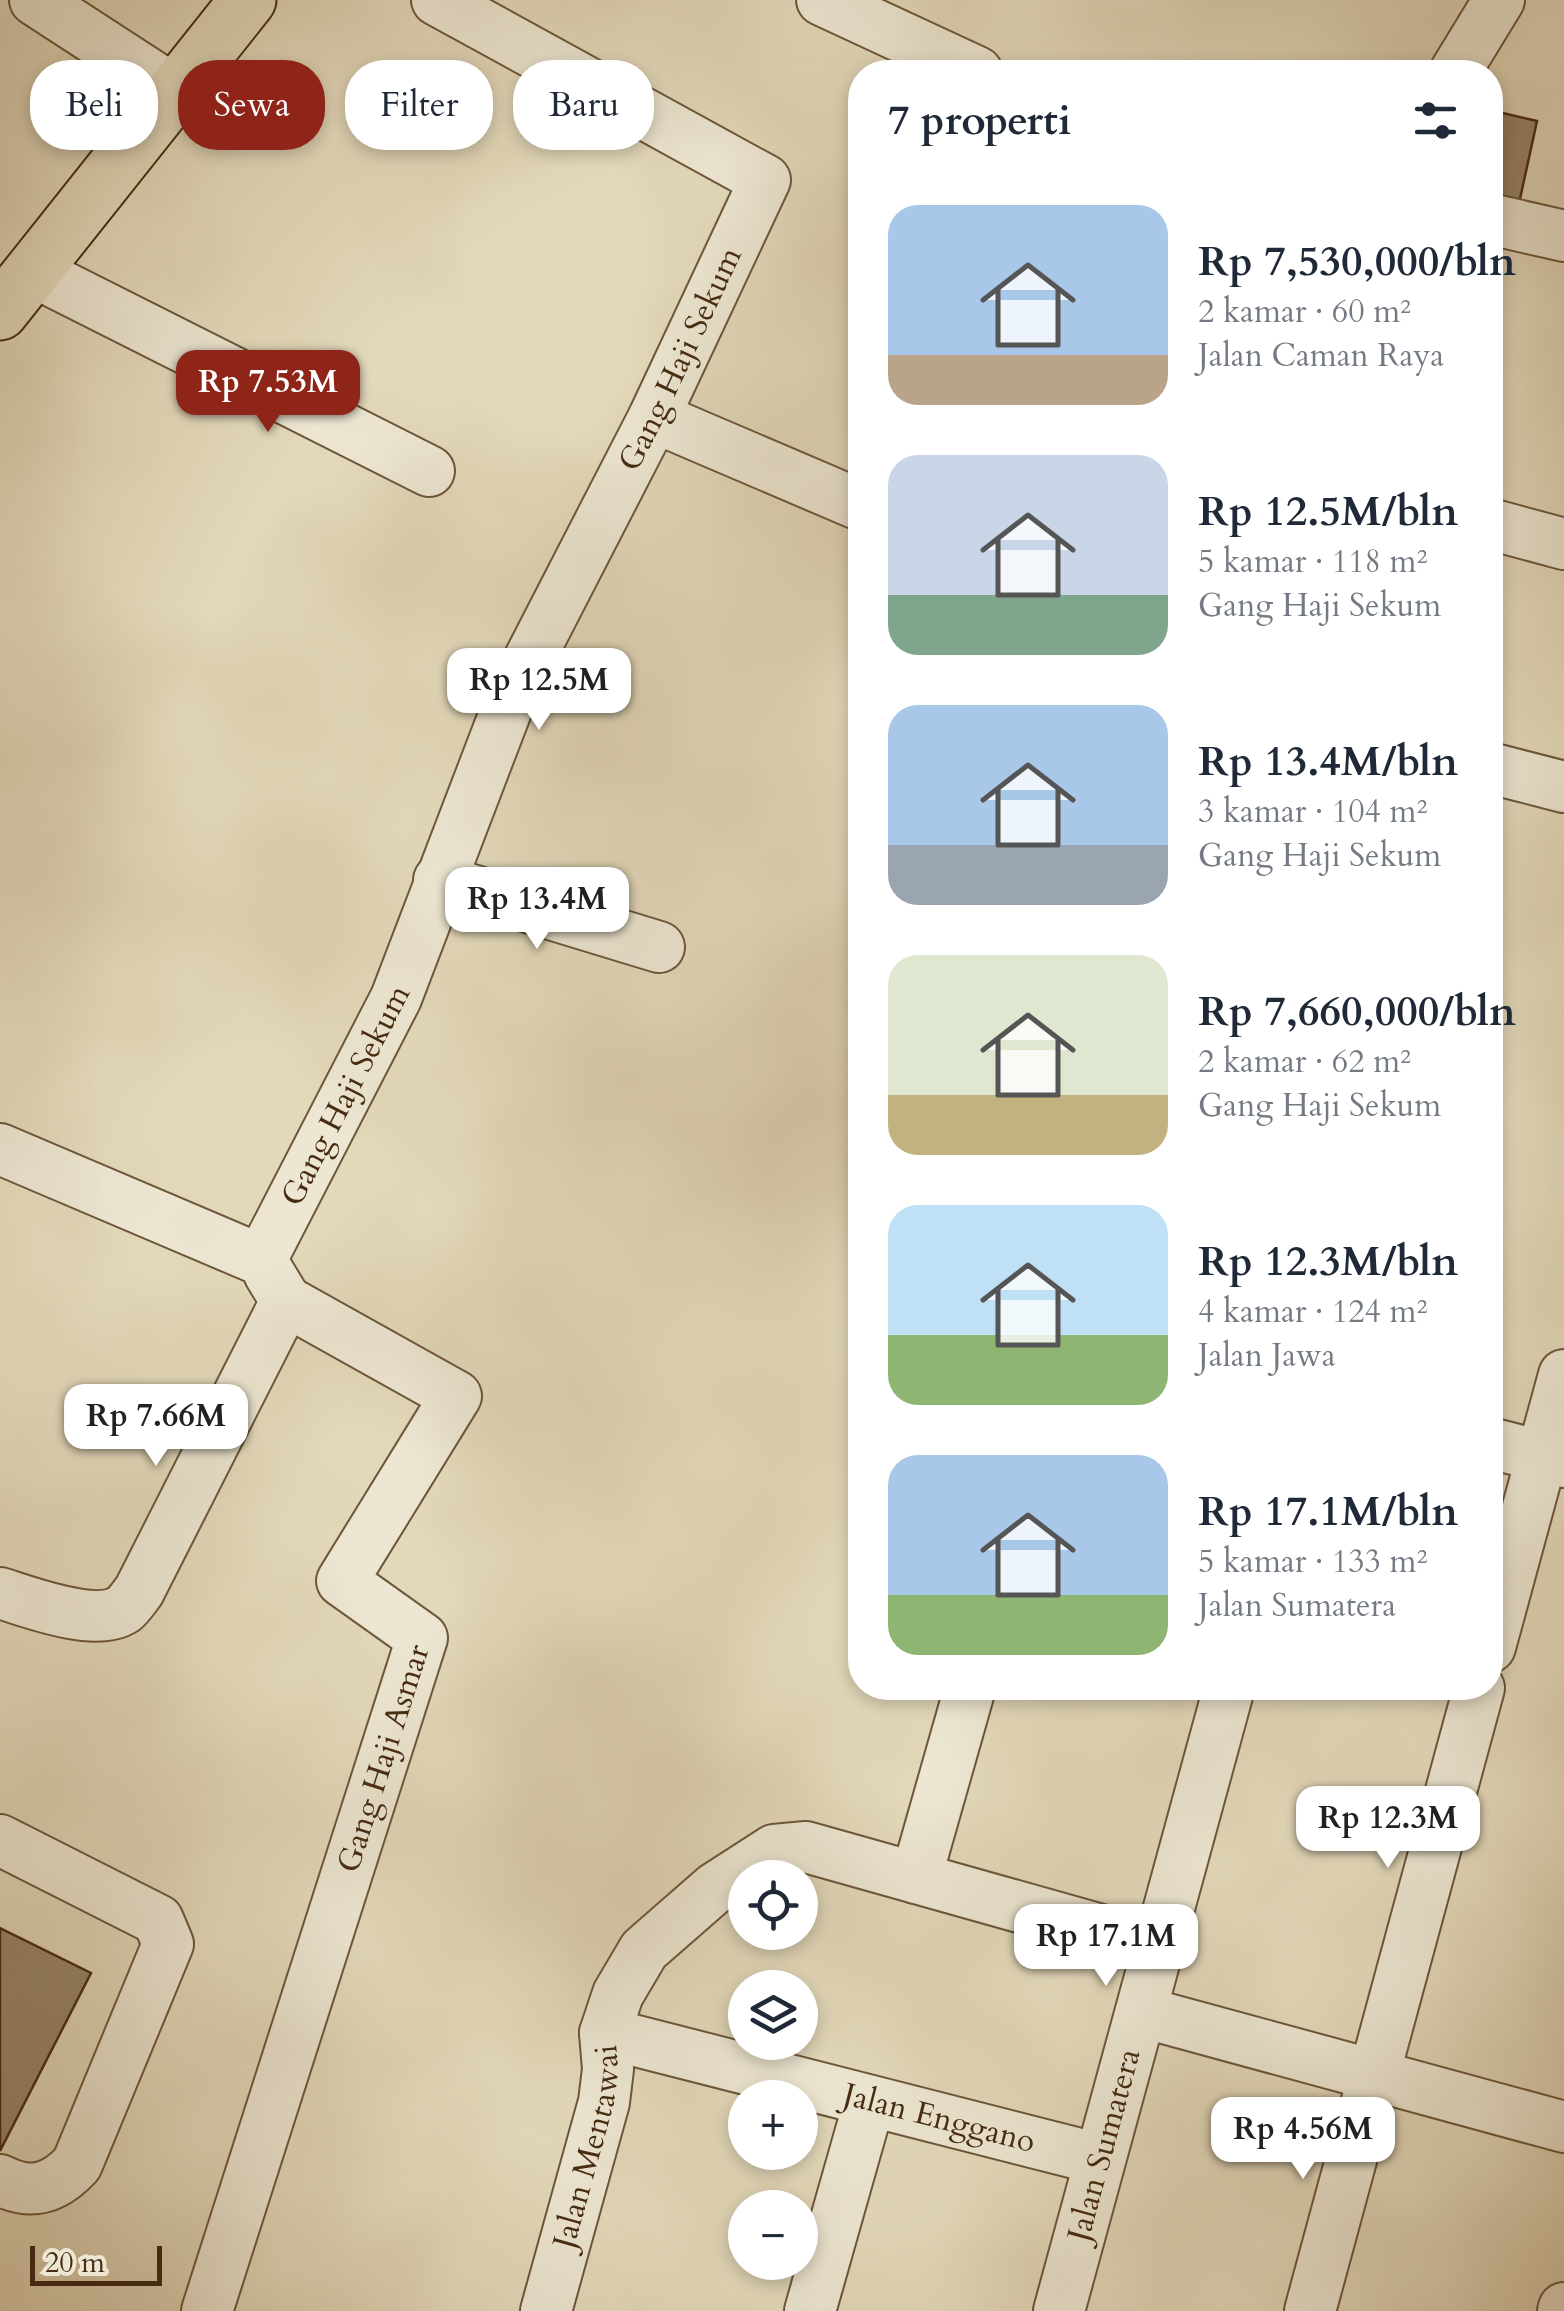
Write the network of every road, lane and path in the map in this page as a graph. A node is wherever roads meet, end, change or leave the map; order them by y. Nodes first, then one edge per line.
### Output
1 (35, 0) edge
2 (248, 0) edge
3 (437, 0) edge
4 (822, 0) edge
5 (1499, 0) edge
6 (951, 60) edge
7 (1462, 60) edge
8 (175, 91) junction
9 (1503, 221) edge
10 (1564, 236) edge
11 (16, 291) edge
12 (654, 417) junction
13 (430, 471) dead end
14 (848, 500) edge
15 (1503, 528) edge
16 (1564, 544) edge
17 (1503, 771) edge
18 (1564, 787) edge
19 (439, 880) junction
20 (659, 948) dead end
21 (0, 1150) edge
22 (274, 1280) junction
23 (1564, 1375) edge
24 (1503, 1447) edge
25 (1553, 1460) edge
26 (0, 1593) edge
27 (1503, 1608) edge
28 (967, 1700) edge
29 (1227, 1700) edge
30 (1476, 1700) edge
31 (0, 1840) edge
32 (916, 1878) junction
33 (1158, 1946) junction
34 (1142, 2012) junction
35 (605, 2033) junction
36 (1374, 2075) junction
37 (869, 2102) junction
38 (1564, 2127) edge
39 (1099, 2159) junction
40 (0, 2180) edge
41 (207, 2311) edge
42 (546, 2311) edge
43 (810, 2311) edge
44 (1059, 2311) edge
45 (1310, 2311) edge

1 - 8 street
2 - 8 main road
3 - 12 street, Gang Haji Sekum
4 - 6 street
5 - 7 street
8 - 11 main road
9 - 10 street
11 - 13 street
12 - 14 street
12 - 19 street, Gang Haji Sekum
15 - 16 street
17 - 18 street
19 - 20 street
19 - 22 street, Gang Haji Sekum
21 - 22 street
22 - 26 street, Gang Haji Sekum
22 - 41 street, Gang Haji Asmar
23 - 25 street
24 - 25 street
25 - 27 street
28 - 32 street
29 - 33 street, Jalan Sumatera
30 - 36 street
31 - 40 street
32 - 33 street, Jalan Mentawai
32 - 35 street, Jalan Mentawai
33 - 34 street, Jalan Sumatera
34 - 36 street
34 - 39 street, Jalan Sumatera
35 - 37 street, Jalan Enggano
35 - 42 street, Jalan Mentawai
36 - 38 street
36 - 45 street
37 - 39 street, Jalan Enggano
37 - 43 street
39 - 44 street, Jalan Sumatera

